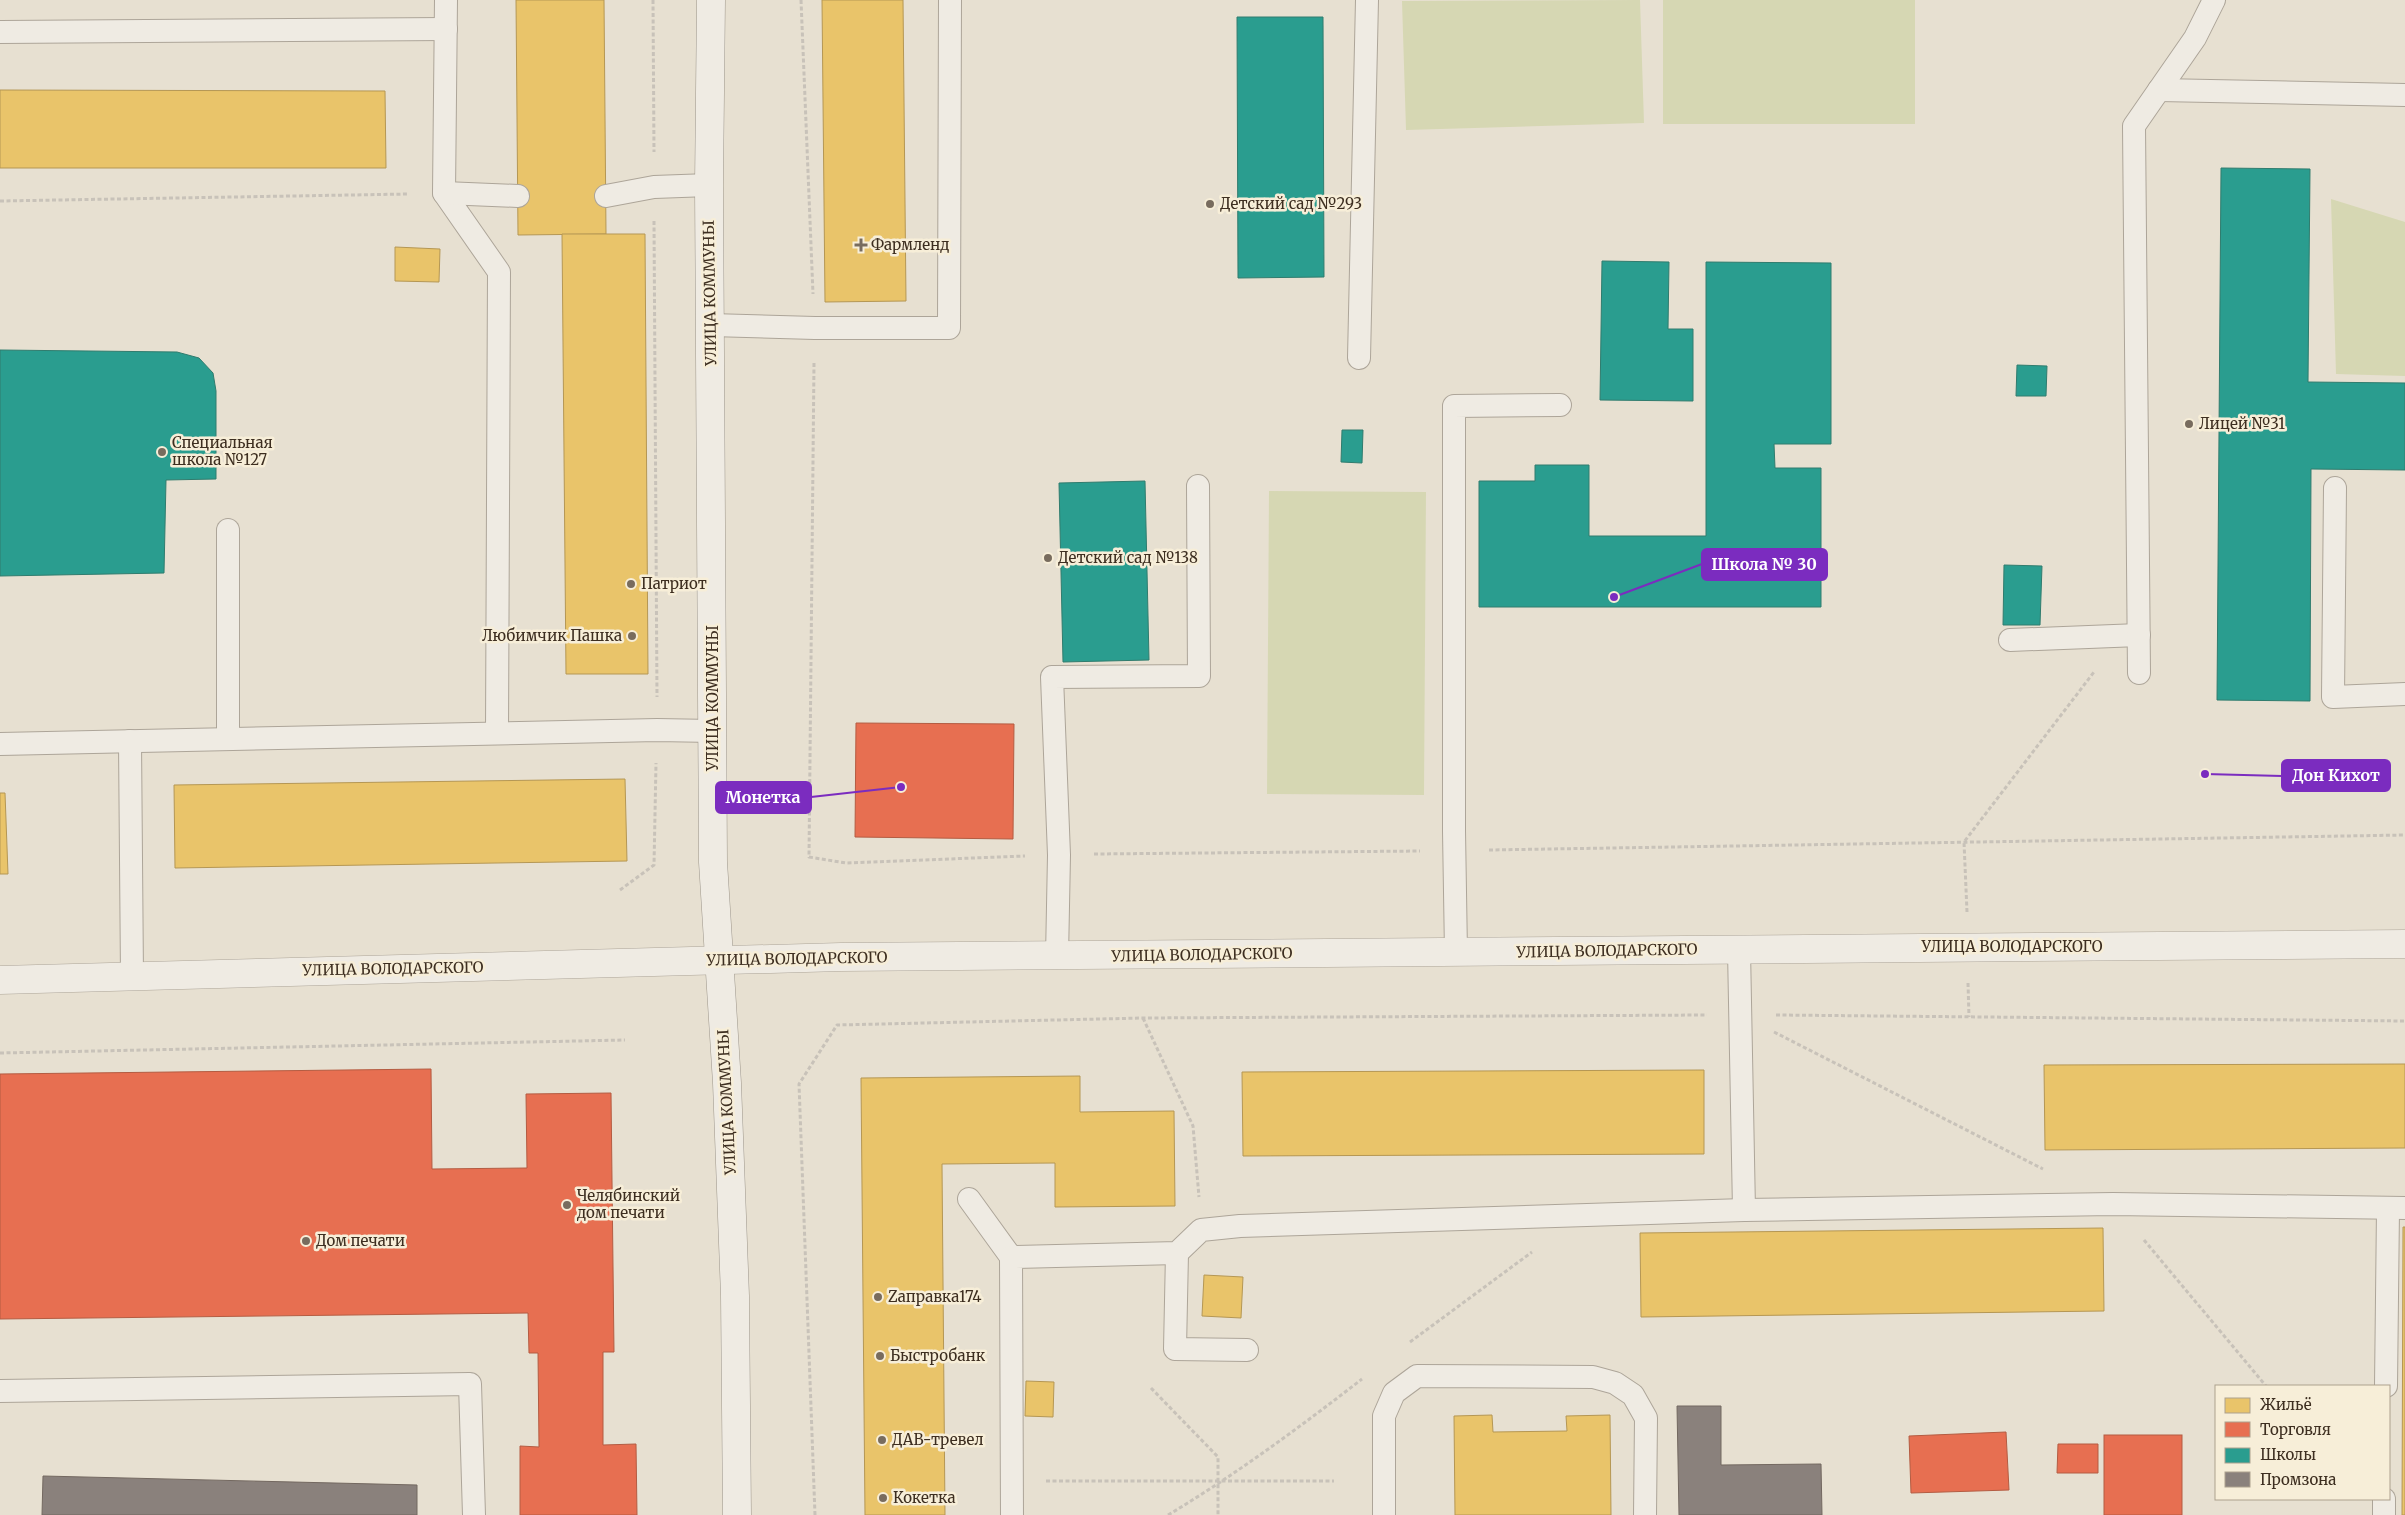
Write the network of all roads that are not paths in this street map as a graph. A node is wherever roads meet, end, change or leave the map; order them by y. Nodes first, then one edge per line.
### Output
1 (446, 0) edge
2 (712, 0) edge
3 (950, 0) edge
4 (1367, 0) edge
5 (2214, 0) edge
6 (446, 29) junction
7 (0, 32) edge
8 (2159, 90) junction
9 (2405, 95) edge
10 (709, 185) junction
11 (444, 193) junction
12 (518, 196) dead end
13 (606, 196) dead end
14 (711, 326) junction
15 (1359, 358) dead end
16 (1560, 405) dead end
17 (1198, 486) dead end
18 (2334, 488) dead end
19 (228, 530) dead end
20 (2130, 635) junction
21 (2010, 640) dead end
22 (2139, 673) dead end
23 (2405, 694) edge
24 (713, 731) junction
25 (497, 733) junction
26 (228, 739) junction
27 (130, 741) junction
28 (0, 744) edge
29 (2405, 944) edge
30 (1739, 950) junction
31 (1456, 953) junction
32 (1058, 957) junction
33 (719, 960) junction
34 (132, 976) junction
35 (0, 980) edge
36 (969, 1199) dead end
37 (2396, 1208) edge
38 (1744, 1210) junction
39 (1176, 1253) junction
40 (1011, 1258) junction
41 (1247, 1350) dead end
42 (2386, 1385) edge
43 (0, 1391) edge
44 (2384, 1500) edge
45 (474, 1515) edge
46 (737, 1515) edge
47 (1012, 1515) edge
48 (1384, 1515) edge
49 (1645, 1515) edge
50 (2384, 1515) edge

1 - 6 lane
2 - 10 street, УЛИЦА КОММУНЫ
3 - 14 lane
4 - 15 lane
5 - 8 lane
6 - 7 lane
6 - 11 lane
8 - 9 lane
8 - 20 lane
10 - 13 lane
10 - 14 street, УЛИЦА КОММУНЫ
11 - 12 lane
11 - 25 lane
14 - 24 street, УЛИЦА КОММУНЫ
16 - 31 lane
17 - 32 lane
18 - 23 lane
19 - 26 lane
20 - 21 lane
20 - 22 lane
24 - 25 lane
24 - 33 street, УЛИЦА КОММУНЫ
25 - 26 lane
26 - 27 lane
27 - 28 lane
27 - 34 lane
29 - 30 street, УЛИЦА ВОЛОДАРСКОГО
30 - 31 street, УЛИЦА ВОЛОДАРСКОГО
30 - 38 lane
31 - 32 street, УЛИЦА ВОЛОДАРСКОГО
32 - 33 street, УЛИЦА ВОЛОДАРСКОГО
33 - 34 street, УЛИЦА ВОЛОДАРСКОГО
33 - 46 street, УЛИЦА КОММУНЫ
34 - 35 street, УЛИЦА ВОЛОДАРСКОГО
36 - 40 lane
37 - 38 lane
37 - 42 lane
38 - 39 lane
39 - 40 lane
39 - 41 lane
40 - 47 lane
43 - 45 lane
44 - 50 lane
48 - 49 lane

